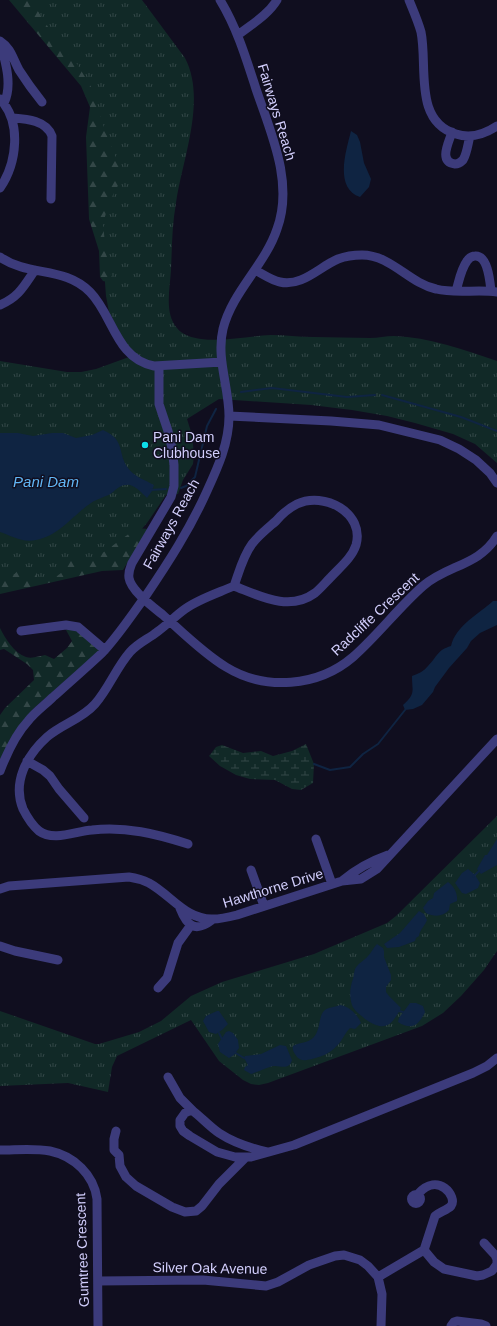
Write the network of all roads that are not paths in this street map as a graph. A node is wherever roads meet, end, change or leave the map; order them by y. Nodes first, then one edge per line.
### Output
1 (220, 0) edge
2 (277, 0) edge
3 (409, 0) edge
4 (238, 35) junction
5 (0, 42) edge
6 (2, 101) edge
7 (42, 102) dead end
8 (12, 118) junction
9 (497, 126) edge
10 (452, 132) junction
11 (470, 136) junction
12 (0, 188) edge
13 (51, 199) dead end
14 (0, 257) edge
15 (35, 270) junction
16 (255, 270) junction
17 (456, 291) junction
18 (494, 291) edge
19 (0, 305) edge
20 (222, 362) junction
21 (159, 366) junction
22 (229, 416) junction
23 (497, 484) edge
24 (497, 536) edge
25 (234, 586) junction
26 (144, 598) junction
27 (171, 622) junction
28 (21, 631) dead end
29 (105, 650) junction
30 (497, 739) edge
31 (27, 761) junction
32 (0, 770) edge
33 (84, 818) dead end
34 (316, 839) dead end
35 (188, 844) dead end
36 (375, 865) junction
37 (251, 870) dead end
38 (356, 870) junction
39 (361, 879) junction
40 (342, 881) junction
41 (332, 884) junction
42 (3, 886) edge
43 (264, 906) junction
44 (180, 908) junction
45 (212, 920) junction
46 (191, 925) junction
47 (0, 946) edge
48 (58, 960) dead end
49 (158, 988) dead end
50 (497, 1058) edge
51 (168, 1077) dead end
52 (193, 1111) junction
53 (116, 1131) dead end
54 (218, 1133) junction
55 (207, 1146) junction
56 (0, 1150) edge
57 (266, 1152) junction
58 (246, 1157) junction
59 (418, 1194) dead end
60 (484, 1243) dead end
61 (424, 1250) junction
62 (378, 1277) junction
63 (98, 1281) junction
64 (98, 1326) edge
65 (381, 1326) edge
66 (451, 1326) edge
67 (486, 1326) edge

1 - 4 street, Fairways Reach
2 - 4 street
3 - 10 street
4 - 16 street, Fairways Reach
5 - 6 street
5 - 7 street
6 - 8 street
8 - 12 street
8 - 13 street
9 - 11 street
10 - 11 street
10 - 11 street
14 - 15 street
15 - 19 street
15 - 21 street
16 - 17 street
16 - 20 street, Fairways Reach
17 - 18 street
17 - 18 street
20 - 21 street
20 - 22 street, Fairways Reach
21 - 26 street, Radcliffe Crescent
22 - 23 street
22 - 26 street, Fairways Reach
24 - 27 street, Radcliffe Crescent
25 - 25 street
25 - 27 street
26 - 27 street, Radcliffe Crescent
26 - 29 street, Fairways Reach
27 - 31 street
28 - 29 street
29 - 32 street, Fairways Reach
30 - 36 street, Hawthorne Drive
31 - 33 street
31 - 35 street
34 - 41 street
36 - 38 street, Hawthorne Drive
36 - 39 street, Hawthorne Drive
37 - 43 street
38 - 39 street
38 - 40 street, Hawthorne Drive
39 - 40 street, Hawthorne Drive
40 - 41 street, Hawthorne Drive
41 - 43 street, Hawthorne Drive
42 - 44 street, Hawthorne Drive
43 - 45 street, Hawthorne Drive
44 - 45 street, Hawthorne Drive
44 - 46 street
45 - 46 street
46 - 49 street
47 - 48 street
50 - 57 street
51 - 52 street
52 - 54 street
52 - 55 street
53 - 58 street
54 - 55 street
54 - 57 street
55 - 58 street
56 - 63 street, Gumtree Crescent
57 - 58 street
59 - 61 street
60 - 61 street
61 - 62 street
62 - 63 street, Silver Oak Avenue
62 - 65 street
63 - 64 street, Gumtree Crescent
66 - 67 street

